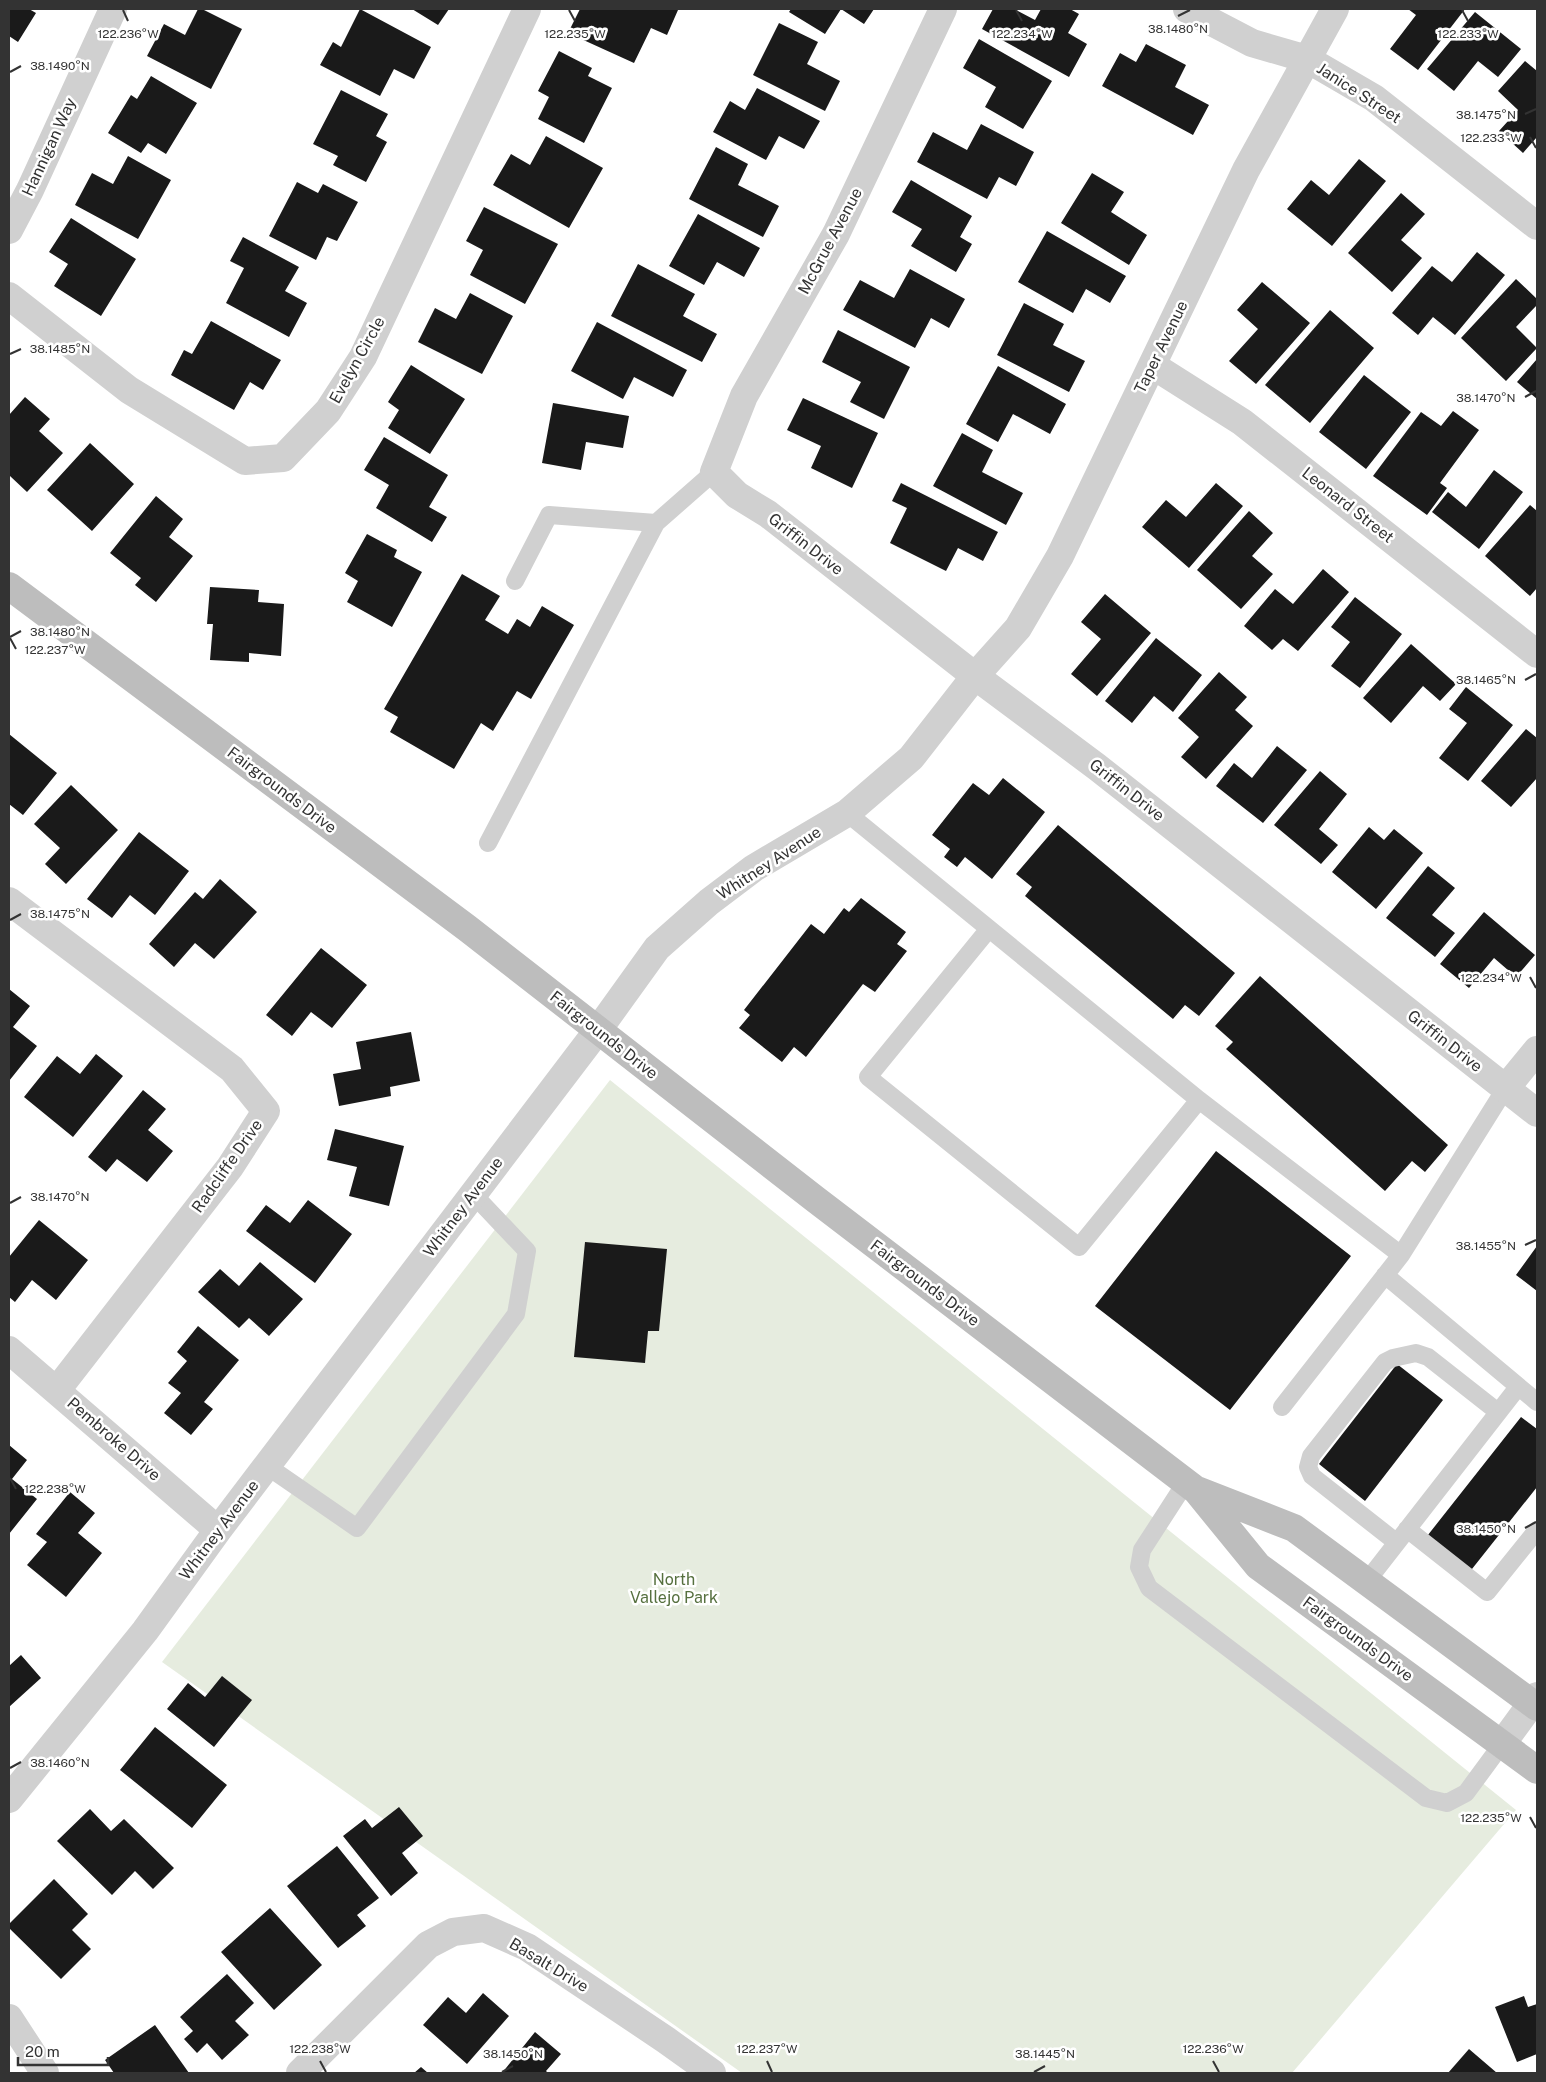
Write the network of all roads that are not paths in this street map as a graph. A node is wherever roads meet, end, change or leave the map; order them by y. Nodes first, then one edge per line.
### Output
1 (113, 9) edge
2 (527, 9) edge
3 (943, 9) edge
4 (1186, 9) edge
5 (1335, 9) edge
6 (1307, 59) junction
7 (1537, 226) edge
8 (9, 230) edge
9 (9, 296) edge
10 (1152, 365) junction
11 (714, 472) junction
12 (656, 523) junction
13 (515, 581) dead end
14 (9, 586) edge
15 (1537, 654) edge
16 (974, 676) junction
17 (847, 814) junction
18 (488, 843) dead end
19 (9, 901) edge
20 (988, 930) junction
21 (598, 1030) junction
22 (1537, 1050) edge
23 (1505, 1088) junction
24 (1199, 1100) junction
25 (1537, 1113) edge
26 (473, 1194) junction
27 (1401, 1255) junction
28 (1385, 1275) junction
29 (9, 1350) edge
30 (1518, 1387) junction
31 (57, 1390) junction
32 (1537, 1402) edge
33 (1282, 1407) dead end
34 (1498, 1412) junction
35 (267, 1466) junction
36 (1191, 1486) junction
37 (218, 1530) junction
38 (1537, 1530) edge
39 (1402, 1535) junction
40 (1367, 1581) junction
41 (1535, 1702) edge
42 (1502, 1744) junction
43 (1537, 1770) edge
44 (9, 1799) edge
45 (9, 2018) edge
46 (45, 2073) edge
47 (300, 2073) edge
48 (712, 2073) edge

1 - 8 street, Hannigan Way
2 - 9 street, Evelyn Circle
3 - 11 street, McGrue Avenue
4 - 6 street, Janice Street
5 - 6 street, Taper Avenue
6 - 7 street, Janice Street
6 - 10 street, Taper Avenue
10 - 15 street, Leonard Street
10 - 16 street, Taper Avenue
11 - 12 lane
11 - 16 street, Griffin Drive
12 - 13 lane
12 - 18 lane
14 - 21 main road, Fairgrounds Drive
16 - 17 street, Whitney Avenue
16 - 23 street, Griffin Drive
17 - 20 lane
17 - 21 street, Whitney Avenue
19 - 31 street, Radcliffe Drive
20 - 24 lane
20 - 24 lane
21 - 26 street, Whitney Avenue
21 - 36 main road, Fairgrounds Drive
22 - 23 street
23 - 25 street, Griffin Drive
23 - 27 lane
24 - 27 lane
26 - 35 street, Whitney Avenue
26 - 35 lane
27 - 28 lane
28 - 30 lane
28 - 33 lane
29 - 31 street, Pembroke Drive
30 - 32 lane
30 - 34 lane
31 - 37 street, Pembroke Drive
34 - 39 lane
34 - 39 lane
35 - 37 street, Whitney Avenue
36 - 40 main road, Fairgrounds Drive
36 - 42 main road, Fairgrounds Drive
36 - 42 lane
37 - 44 street, Whitney Avenue
38 - 39 lane
39 - 40 lane
40 - 41 main road, Fairgrounds Drive
41 - 42 street
42 - 43 main road, Fairgrounds Drive
45 - 46 street
47 - 48 street, Basalt Drive

